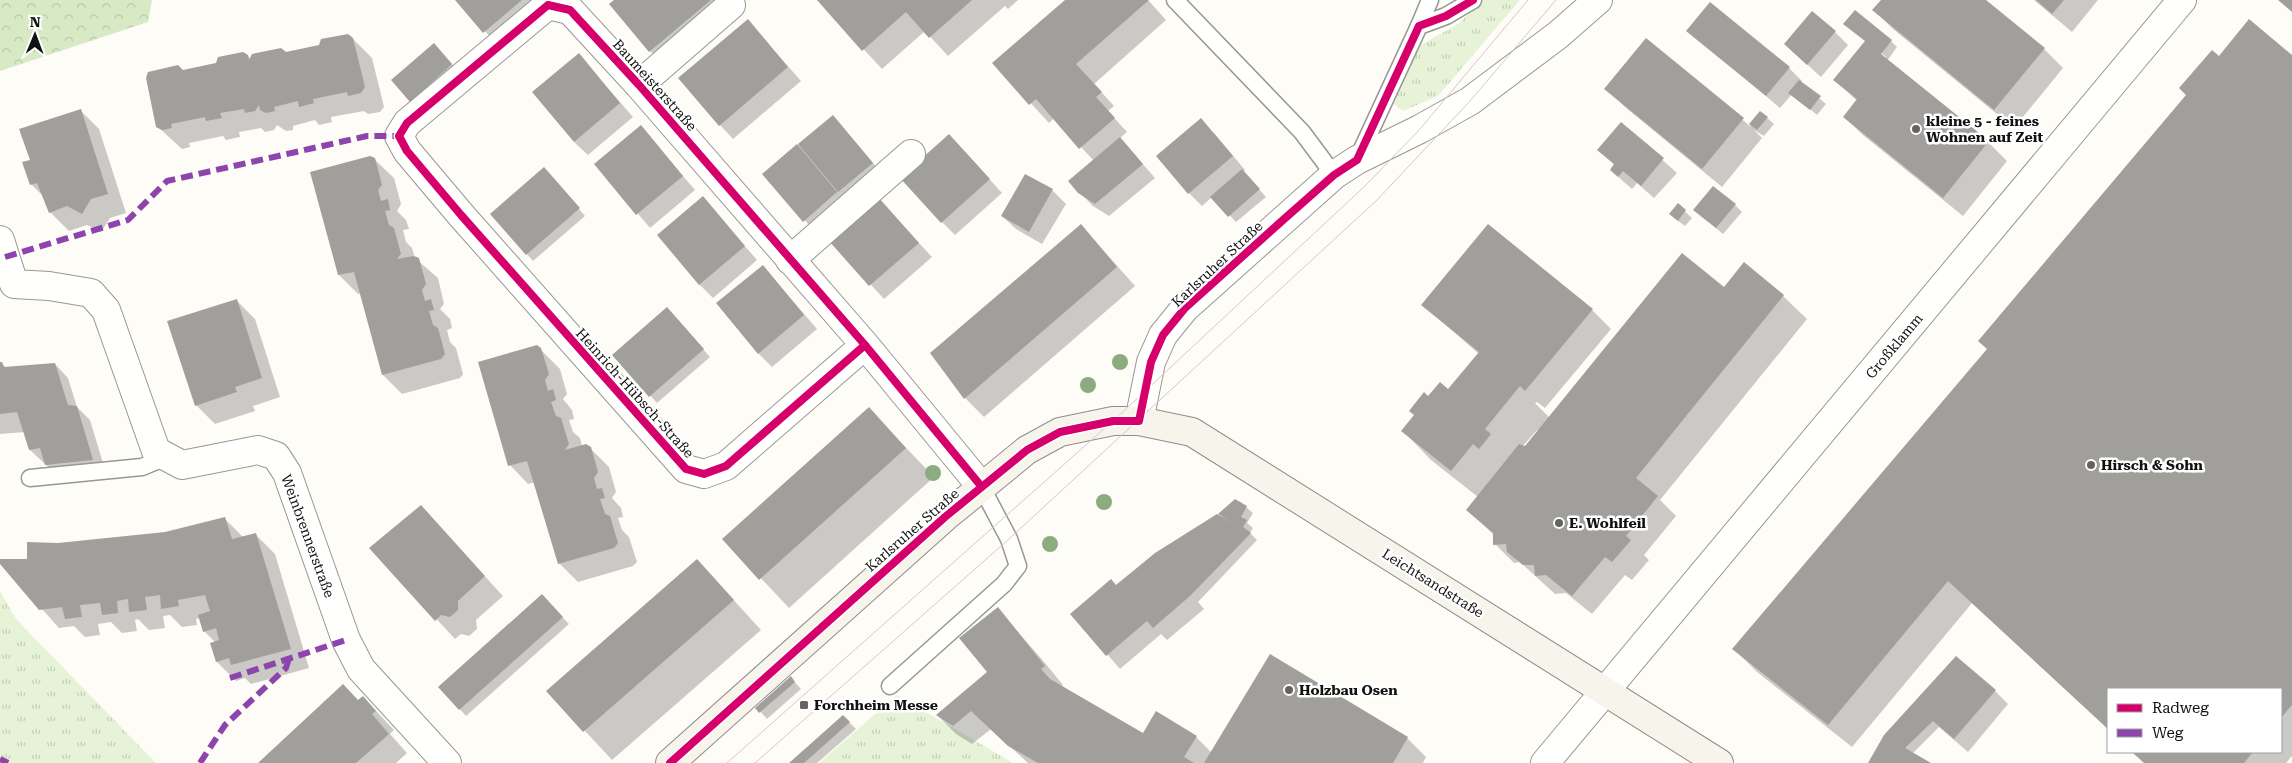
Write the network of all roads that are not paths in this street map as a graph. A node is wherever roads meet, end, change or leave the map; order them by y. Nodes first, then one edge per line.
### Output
1 (1176, 0) edge
2 (1430, 0) edge
3 (1473, 0) edge
4 (1598, 0) edge
5 (2182, 0) edge
6 (731, 5) dead end
7 (1419, 26) junction
8 (639, 85) junction
9 (399, 136) joint
10 (911, 154) dead end
11 (1357, 160) junction
12 (1334, 175) junction
13 (0, 240) edge
14 (790, 260) junction
15 (7, 286) edge
16 (865, 345) junction
17 (1139, 420) junction
18 (166, 457) junction
19 (30, 478) dead end
20 (982, 486) junction
21 (890, 686) dead end
22 (1607, 691) junction
23 (447, 763) edge
24 (670, 763) edge
25 (1546, 763) edge
26 (1719, 763) edge

1 - 12 lane
2 - 7 lane
3 - 7 lane
4 - 11 street, Karlsruher Straße
5 - 22 street, Großklamm
6 - 8 street, Baumeisterstraße
7 - 11 lane
8 - 9 street, Baumeisterstraße
8 - 14 street, Baumeisterstraße
9 - 16 street, Heinrich-Hübsch-Straße
10 - 14 street
11 - 12 street, Karlsruher Straße
12 - 17 street, Karlsruher Straße
13 - 15 street
14 - 16 street, Baumeisterstraße
15 - 18 street
16 - 20 street
17 - 20 street, Karlsruher Straße
17 - 22 street, Leichtsandstraße
18 - 19 lane
18 - 23 street, Weinbrennerstraße
20 - 21 lane
20 - 24 street, Karlsruher Straße
22 - 25 street, Großklamm
22 - 26 street, Leichtsandstraße

